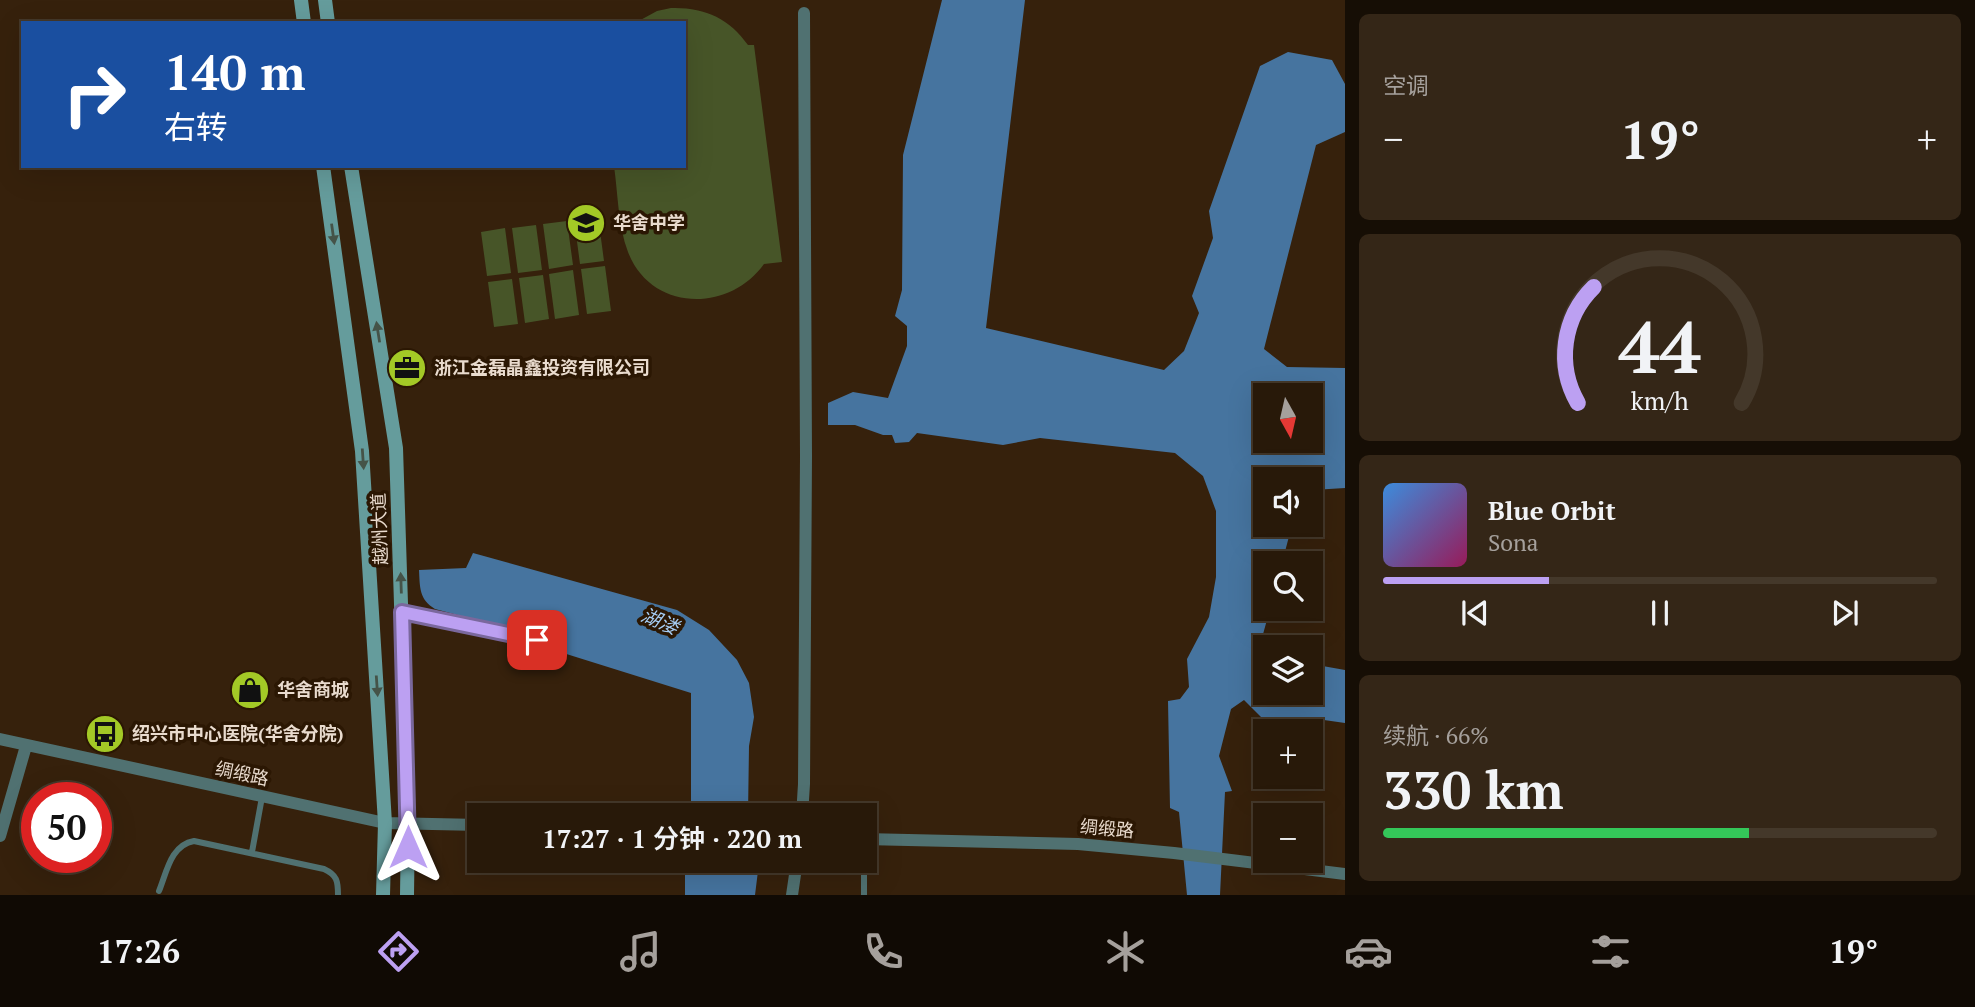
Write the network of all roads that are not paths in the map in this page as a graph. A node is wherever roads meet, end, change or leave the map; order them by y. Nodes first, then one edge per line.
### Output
1 (301, 0) edge
2 (325, 0) edge
3 (804, 13) dead end
4 (304, 21) edge
5 (328, 21) edge
6 (323, 168) edge
7 (351, 168) edge
8 (402, 612) junction
9 (537, 640) dead end
10 (0, 739) edge
11 (26, 746) junction
12 (262, 797) junction
13 (803, 803) edge
14 (408, 822) junction
15 (385, 823) junction
16 (467, 824) edge
17 (0, 836) edge
18 (877, 839) edge
19 (252, 852) junction
20 (795, 873) edge
21 (864, 873) edge
22 (1345, 874) edge
23 (159, 891) dead end
24 (338, 895) edge
25 (383, 895) edge
26 (407, 895) edge
27 (792, 895) edge
28 (864, 895) edge

1 - 4 main road
2 - 5 main road
3 - 13 street
6 -> 15 main road, 越州大道
8 -> 7 main road, 越州大道
8 - 9 lane
8 - 14 main road, 越州大道
10 - 11 street, 绸缎路
11 - 12 street, 绸缎路
11 - 17 street
12 - 15 street, 绸缎路
12 - 19 lane
14 - 15 street, 绸缎路
14 - 16 street, 绸缎路
14 - 26 main road, 越州大道
15 - 25 main road, 越州大道
18 - 22 street, 绸缎路
19 - 23 lane
19 - 24 lane
20 - 27 street
21 - 28 lane

